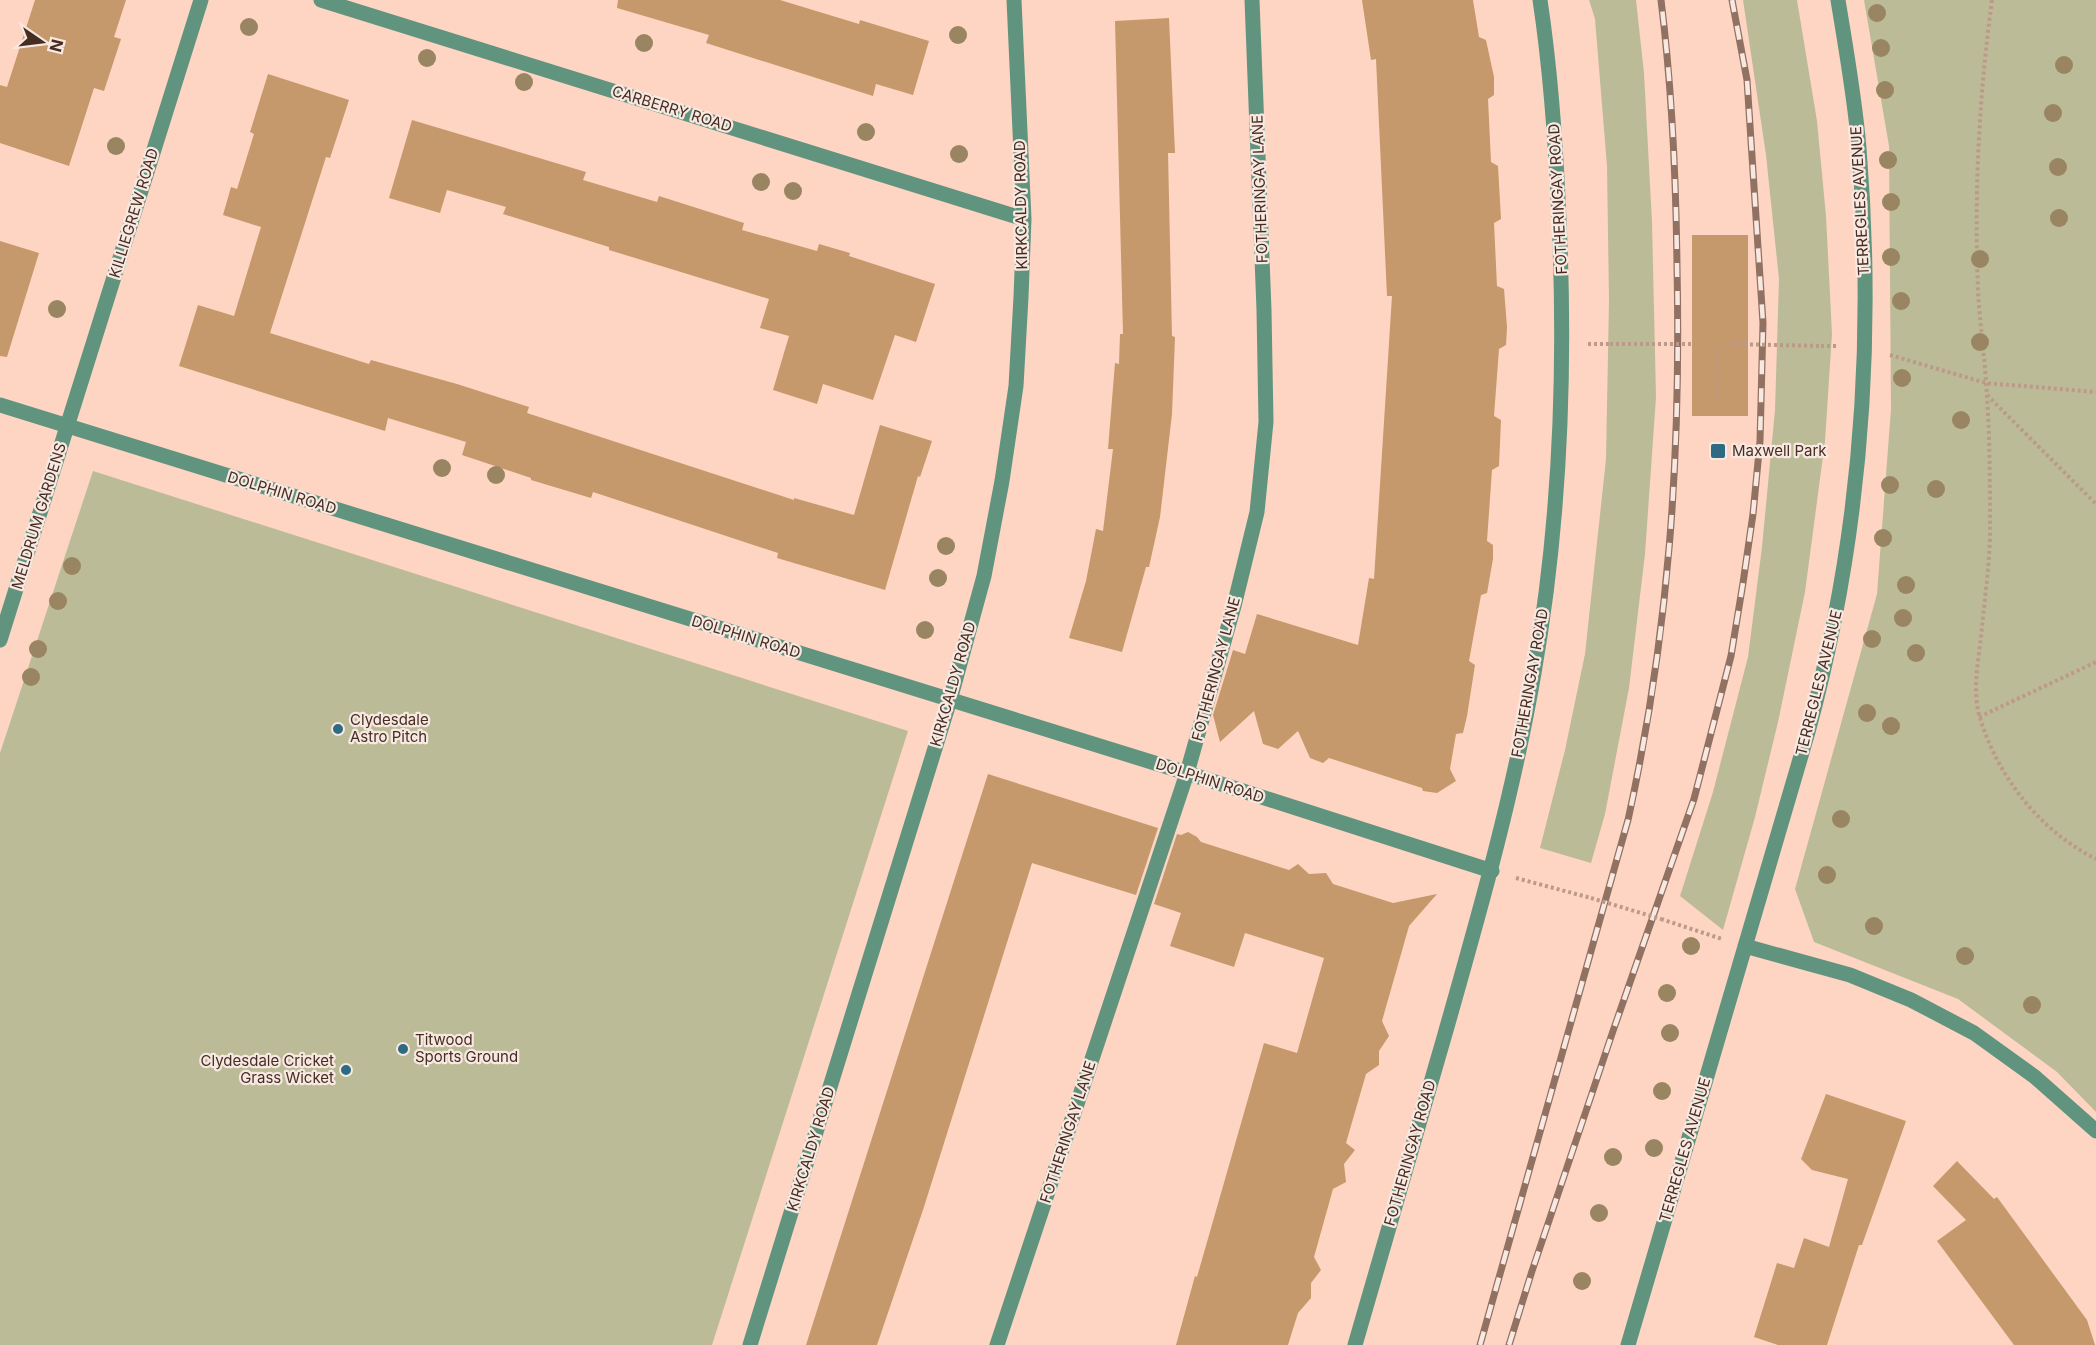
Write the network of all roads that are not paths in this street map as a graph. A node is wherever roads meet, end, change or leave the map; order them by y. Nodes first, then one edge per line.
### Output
1 (201, 0) edge
2 (321, 0) edge
3 (1014, 0) edge
4 (1252, 0) edge
5 (1540, 0) edge
6 (1838, 0) edge
7 (1024, 219) junction
8 (0, 405) edge
9 (67, 426) junction
10 (0, 640) edge
11 (950, 700) junction
12 (1187, 773) junction
13 (1492, 872) junction
14 (1745, 946) junction
15 (2096, 1131) edge
16 (750, 1345) edge
17 (997, 1345) edge
18 (1355, 1345) edge
19 (1628, 1345) edge

1 - 9 street, KILLIEGREW ROAD
2 - 7 street, CARBERRY ROAD
3 - 7 street, KIRKCALDY ROAD
4 - 12 street, FOTHERINGAY LANE
5 - 13 street, FOTHERINGAY ROAD
6 - 14 street, TERREGLES AVENUE
7 - 11 street, KIRKCALDY ROAD
8 - 9 street, DOLPHIN ROAD
9 - 10 street, MELDRUM GARDENS
9 - 11 street, DOLPHIN ROAD
11 - 12 street, DOLPHIN ROAD
11 - 16 street, KIRKCALDY ROAD
12 - 13 street, DOLPHIN ROAD
12 - 17 street, FOTHERINGAY LANE
13 - 18 street, FOTHERINGAY ROAD
14 - 15 street
14 - 19 street, TERREGLES AVENUE

